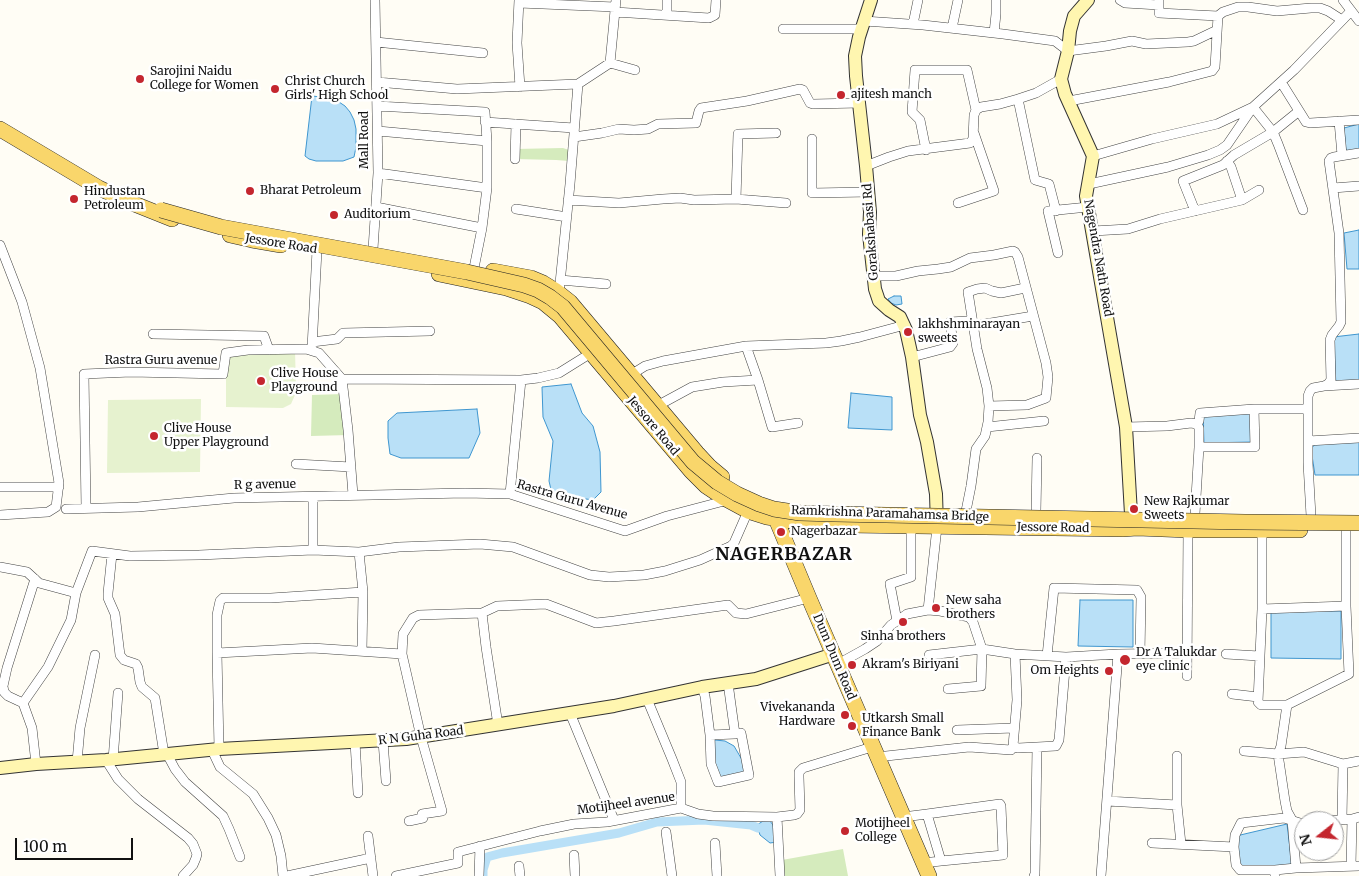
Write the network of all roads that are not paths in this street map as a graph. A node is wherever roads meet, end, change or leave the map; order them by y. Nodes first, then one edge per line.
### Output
1 (375, 0) edge
2 (667, 0) edge
3 (716, 0) edge
4 (871, 0) edge
5 (918, 0) edge
6 (958, 0) edge
7 (996, 0) edge
8 (1088, 0) edge
9 (1120, 0) edge
10 (1343, 0) edge
11 (519, 1) edge
12 (1159, 3) edge
13 (1311, 4) edge
14 (1268, 5) edge
15 (615, 6) edge
16 (1351, 11) junction
17 (667, 15) junction
18 (1218, 16) junction
19 (1342, 20) junction
20 (1359, 21) edge
21 (913, 24) junction
22 (862, 25) junction
23 (952, 28) junction
24 (784, 29) dead end
25 (1217, 30) junction
26 (994, 33) junction
27 (376, 42) junction
28 (1068, 51) junction
29 (483, 53) dead end
30 (610, 64) junction
31 (635, 70) dead end
32 (1061, 79) junction
33 (377, 82) junction
34 (1281, 82) junction
35 (578, 84) junction
36 (520, 87) junction
37 (1018, 99) junction
38 (1069, 101) junction
39 (860, 103) junction
40 (377, 106) junction
41 (1253, 107) junction
42 (976, 110) junction
43 (1298, 111) junction
44 (0, 119) edge
45 (1359, 120) edge
46 (1339, 121) junction
47 (486, 122) junction
48 (516, 124) junction
49 (0, 129) edge
50 (973, 130) junction
51 (378, 131) junction
52 (574, 132) junction
53 (776, 132) dead end
54 (1273, 132) junction
55 (812, 140) dead end
56 (487, 141) junction
57 (926, 150) junction
58 (1359, 154) edge
59 (1093, 156) junction
60 (1342, 156) junction
61 (515, 159) dead end
62 (1227, 161) junction
63 (866, 166) junction
64 (378, 173) junction
65 (1089, 184) junction
66 (1359, 186) edge
67 (487, 188) junction
68 (1333, 188) junction
69 (1259, 190) dead end
70 (868, 192) junction
71 (128, 198) junction
72 (736, 199) junction
73 (568, 200) junction
74 (1242, 200) junction
75 (786, 203) dead end
76 (958, 203) dead end
77 (376, 207) junction
78 (1088, 207) junction
79 (154, 208) junction
80 (516, 209) dead end
81 (1303, 210) dead end
82 (1056, 211) junction
83 (1195, 211) junction
84 (566, 217) junction
85 (482, 228) junction
86 (1093, 231) junction
87 (0, 245) edge
88 (373, 249) junction
89 (317, 250) junction
90 (1058, 253) dead end
91 (474, 268) junction
92 (874, 276) junction
93 (606, 284) dead end
94 (560, 286) junction
95 (1026, 288) junction
96 (551, 309) junction
97 (1033, 316) junction
98 (974, 324) junction
99 (905, 325) junction
100 (430, 331) dead end
101 (153, 334) dead end
102 (312, 346) junction
103 (746, 346) junction
104 (269, 350) junction
105 (591, 353) junction
106 (912, 357) junction
107 (632, 376) junction
108 (342, 379) junction
109 (521, 380) junction
110 (758, 380) junction
111 (1359, 384) edge
112 (1324, 386) junction
113 (657, 406) junction
114 (989, 406) junction
115 (1254, 409) junction
116 (1308, 409) junction
117 (1044, 421) dead end
118 (798, 423) dead end
119 (1197, 424) junction
120 (1126, 427) junction
121 (987, 428) junction
122 (1359, 438) edge
123 (1308, 441) junction
124 (1199, 447) junction
125 (1037, 458) dead end
126 (296, 464) dead end
127 (351, 467) junction
128 (0, 487) edge
129 (59, 487) junction
130 (736, 487) junction
131 (465, 493) joint
132 (510, 494) junction
133 (353, 495) junction
134 (312, 497) junction
135 (728, 500) junction
136 (777, 504) junction
137 (86, 508) junction
138 (66, 509) dead end
139 (936, 510) junction
140 (748, 511) junction
141 (966, 511) junction
142 (1036, 512) junction
143 (1195, 514) junction
144 (0, 515) edge
145 (1311, 516) junction
146 (1359, 517) edge
147 (776, 519) junction
148 (1134, 521) junction
149 (911, 526) junction
150 (937, 526) junction
151 (1355, 527) edge
152 (1188, 530) junction
153 (1262, 530) junction
154 (313, 550) junction
155 (359, 552) junction
156 (112, 554) junction
157 (0, 568) edge
158 (35, 579) junction
159 (363, 592) junction
160 (76, 593) junction
161 (808, 598) junction
162 (1346, 606) junction
163 (1262, 609) junction
164 (928, 610) junction
165 (482, 613) junction
166 (897, 621) junction
167 (982, 648) junction
168 (362, 651) junction
169 (217, 653) junction
170 (1186, 653) junction
171 (402, 654) junction
172 (1015, 654) junction
173 (1118, 654) junction
174 (1140, 654) junction
175 (1226, 654) dead end
176 (95, 655) dead end
177 (929, 655) dead end
178 (1048, 656) junction
179 (1259, 656) junction
180 (1066, 658) junction
181 (836, 659) junction
182 (1187, 676) dead end
183 (728, 683) junction
184 (702, 687) junction
185 (948, 689) dead end
186 (118, 693) dead end
187 (1232, 694) dead end
188 (1258, 697) junction
189 (647, 699) junction
190 (23, 703) junction
191 (1287, 705) junction
192 (570, 713) junction
193 (498, 725) junction
194 (1014, 728) junction
195 (957, 730) dead end
196 (735, 734) junction
197 (710, 735) junction
198 (420, 737) junction
199 (383, 741) junction
200 (355, 742) junction
201 (1037, 747) junction
202 (216, 750) junction
203 (1011, 750) dead end
204 (1244, 751) dead end
205 (875, 752) junction
206 (166, 754) junction
207 (1278, 754) junction
208 (1177, 756) dead end
209 (109, 760) junction
210 (1359, 761) edge
211 (77, 762) junction
212 (36, 764) junction
213 (1343, 764) junction
214 (0, 768) edge
215 (386, 781) dead end
216 (358, 793) dead end
217 (1107, 801) junction
218 (1177, 804) junction
219 (680, 808) junction
220 (1342, 811) edge
221 (927, 814) junction
222 (776, 817) junction
223 (903, 817) junction
224 (1355, 818) edge
225 (614, 820) junction
226 (1292, 820) junction
227 (409, 821) dead end
228 (666, 832) dead end
229 (368, 836) dead end
230 (715, 842) dead end
231 (1152, 843) dead end
232 (1181, 844) junction
233 (480, 846) junction
234 (1234, 847) junction
235 (574, 854) dead end
236 (240, 857) dead end
237 (371, 858) junction
238 (941, 861) junction
239 (519, 866) dead end
240 (1355, 866) edge
241 (1296, 868) junction
242 (926, 869) edge
243 (1275, 873) edge
244 (183, 876) edge
245 (283, 876) edge
246 (287, 876) edge
247 (373, 876) edge
248 (396, 876) edge
249 (478, 876) edge
250 (520, 876) edge
251 (575, 876) edge
252 (672, 876) edge
253 (717, 876) edge
254 (780, 876) edge
255 (1034, 876) edge
256 (1101, 876) edge

1 - 27 street, Mall Road
2 - 17 street
3 - 17 street
4 - 22 street, Gorakshabasi Rd
5 - 21 street
6 - 23 street
7 - 26 street
8 - 28 street
9 - 12 street
10 - 16 street
11 - 15 street
11 - 36 street
12 - 18 street
13 - 14 street
13 - 19 street
14 - 18 street
15 - 17 street
15 - 30 street
16 - 19 street
16 - 20 street
18 - 25 street
19 - 34 street
21 - 22 street
21 - 23 street
22 - 24 street
22 - 39 street, Gorakshabasi Rd
23 - 26 street
25 - 28 street
25 - 38 street
26 - 28 street
27 - 29 street
27 - 33 street, Mall Road
28 - 32 street
30 - 31 street
30 - 35 street
32 - 37 street
32 - 38 street
33 - 36 street
33 - 40 street, Mall Road
34 - 41 street
34 - 43 street
35 - 36 street
35 - 52 street
37 - 42 street
37 - 82 street
38 - 59 street
39 - 52 street
39 - 63 street, Gorakshabasi Rd
40 - 47 street
40 - 51 street, Mall Road
41 - 54 street
41 - 59 street
41 - 65 street
42 - 50 street
42 - 57 street
43 - 46 street
43 - 54 street
44 - 71 main road, Jessore Road
45 - 46 street
46 - 60 street
47 - 48 street
47 - 56 street
48 - 52 street
48 - 61 street
49 - 71 main road, Jessore Road
50 - 57 street
50 - 76 street
51 - 56 street
51 - 64 street, Mall Road
52 - 73 street
53 - 72 street
54 - 62 street
54 - 81 street
55 - 70 street
56 - 67 street
57 - 63 street
58 - 60 street
59 - 65 street, Nagendra Nath Road
60 - 68 street
62 - 74 street
62 - 83 street
63 - 70 street, Gorakshabasi Rd
64 - 67 street
64 - 77 street, Mall Road
65 - 78 street, Nagendra Nath Road
66 - 68 street
67 - 85 street
68 - 112 street
69 - 74 street
70 - 92 street, Gorakshabasi Rd
71 - 79 main road, Jessore Road
72 - 73 street
72 - 75 street
73 - 84 street
74 - 83 street
77 - 85 street
77 - 88 street, Mall Road
78 - 82 street
78 - 86 street, Nagendra Nath Road
79 - 88 main road, Jessore Road
79 - 89 main road, Jessore Road
79 - 151 main road, Ramkrishna Paramahamsa Bridge, bridge
80 - 84 street
82 - 90 street
83 - 86 street
84 - 94 street
85 - 91 street
86 - 120 street, Nagendra Nath Road
87 - 129 street
88 - 91 main road, Jessore Road
89 - 96 main road, Jessore Road
89 - 102 street
91 - 94 main road, Jessore Road
92 - 95 street
92 - 99 street, Gorakshabasi Rd
93 - 94 street
94 - 96 street
94 - 107 main road, Jessore Road
95 - 97 street
95 - 98 street
96 - 105 main road, Jessore Road
97 - 98 street
97 - 114 street
98 - 106 street
98 - 114 street
99 - 103 street
99 - 106 street
100 - 102 street
101 - 104 street
102 - 104 street, Rastra Guru avenue
102 - 108 street
103 - 107 street
103 - 110 street
104 - 137 street, Rastra Guru avenue
105 - 109 street
105 - 135 main road, Jessore Road
106 - 139 street
107 - 113 main road, Jessore Road
108 - 109 street
108 - 127 street
109 - 132 street, Rastra Guru avenue
110 - 113 street
110 - 118 street
111 - 112 street
112 - 116 street
113 - 130 main road, Jessore Road
114 - 121 street
115 - 116 street
115 - 119 street
115 - 124 street
116 - 123 street
117 - 121 street
119 - 120 street
119 - 124 street
120 - 148 street, Nagendra Nath Road
121 - 141 street
122 - 123 street
123 - 145 street
124 - 143 street
125 - 142 street
126 - 127 street
127 - 133 street
128 - 129 street
129 - 144 street
130 - 135 street
130 - 136 main road, Jessore Road
131 - 132 street, Rastra Guru Avenue
131 - 133 street, R g avenue
132 - 135 street, Rastra Guru Avenue
133 - 134 street, R g avenue
134 - 137 street, R g avenue
134 - 154 street
135 - 140 main road, Jessore Road
136 - 139 main road, Jessore Road
136 - 147 main road
137 - 138 street, R g avenue
139 - 141 main road, Jessore Road
139 - 150 street
140 - 147 main road, Jessore Road
140 - 155 street
141 - 142 main road, Jessore Road
142 - 148 main road, Jessore Road
143 - 145 main road, Jessore Road
143 - 148 main road, Jessore Road
143 - 152 street
145 - 146 main road, Jessore Road
147 - 149 main road, Jessore Road
147 - 161 main road, Dum Dum Road
148 - 150 main road, Jessore Road
148 - 152 main road, Jessore Road
149 - 150 main road, Jessore Road
149 - 166 street
150 - 164 street
151 - 153 main road, Jessore Road
151 - 162 street
152 - 153 main road, Jessore Road
152 - 170 street
153 - 163 street
154 - 155 street
154 - 156 street
155 - 159 street
156 - 160 street
156 - 206 street
157 - 158 street
158 - 160 street
158 - 190 street
159 - 168 street
159 - 169 street
160 - 190 street
161 - 165 street
161 - 181 main road, Dum Dum Road
162 - 163 street
162 - 191 street
163 - 179 street
164 - 166 street
164 - 167 street
165 - 171 street
165 - 193 street
166 - 181 street
167 - 172 street
167 - 177 street
167 - 185 street
168 - 169 street
168 - 171 street
169 - 202 street
170 - 174 street
170 - 182 street
171 - 198 street
172 - 178 street
172 - 194 street
173 - 174 street
173 - 180 street
173 - 217 street
174 - 178 street
175 - 179 street
176 - 211 street
178 - 180 street
179 - 188 street
180 - 201 street
181 - 183 street, R N Guha Road
181 - 205 main road, Dum Dum Road
183 - 184 street, R N Guha Road
183 - 196 street
184 - 189 street, R N Guha Road
184 - 197 street
186 - 209 street
187 - 188 street
188 - 191 street
189 - 192 street, R N Guha Road
189 - 219 street
190 - 212 street
191 - 207 street
192 - 193 street, R N Guha Road
192 - 225 street
193 - 198 street, R N Guha Road
194 - 195 street
194 - 201 street
196 - 197 street
196 - 197 street
198 - 199 street, R N Guha Road
198 - 227 street
199 - 200 street, R N Guha Road
199 - 215 street
200 - 202 street, R N Guha Road
200 - 216 street
201 - 255 street
202 - 206 street, R N Guha Road
202 - 245 street
203 - 205 street
204 - 207 street
205 - 222 street, Motijheel avenue
205 - 223 main road, Dum Dum Road
206 - 209 street, R N Guha Road
206 - 236 street
207 - 213 street
207 - 226 street
208 - 218 street
209 - 211 street, R N Guha Road
209 - 244 street
210 - 213 street
211 - 212 street, R N Guha Road
212 - 214 street, R N Guha Road
213 - 220 street
217 - 218 street
217 - 256 street
218 - 232 street
219 - 222 street, Motijheel avenue
219 - 225 street, Motijheel avenue
221 - 223 street
221 - 238 street
221 - 238 street
222 - 254 street
223 - 242 main road, Dum Dum Road
224 - 240 street
225 - 233 street, Motijheel avenue
226 - 234 street
226 - 241 street
228 - 252 street
229 - 237 street
230 - 253 street
231 - 232 street
232 - 234 street
233 - 248 street, Motijheel avenue
233 - 249 street
234 - 243 street
235 - 251 street
237 - 246 street
237 - 247 street
238 - 242 street
239 - 250 street
240 - 241 street
241 - 243 street

